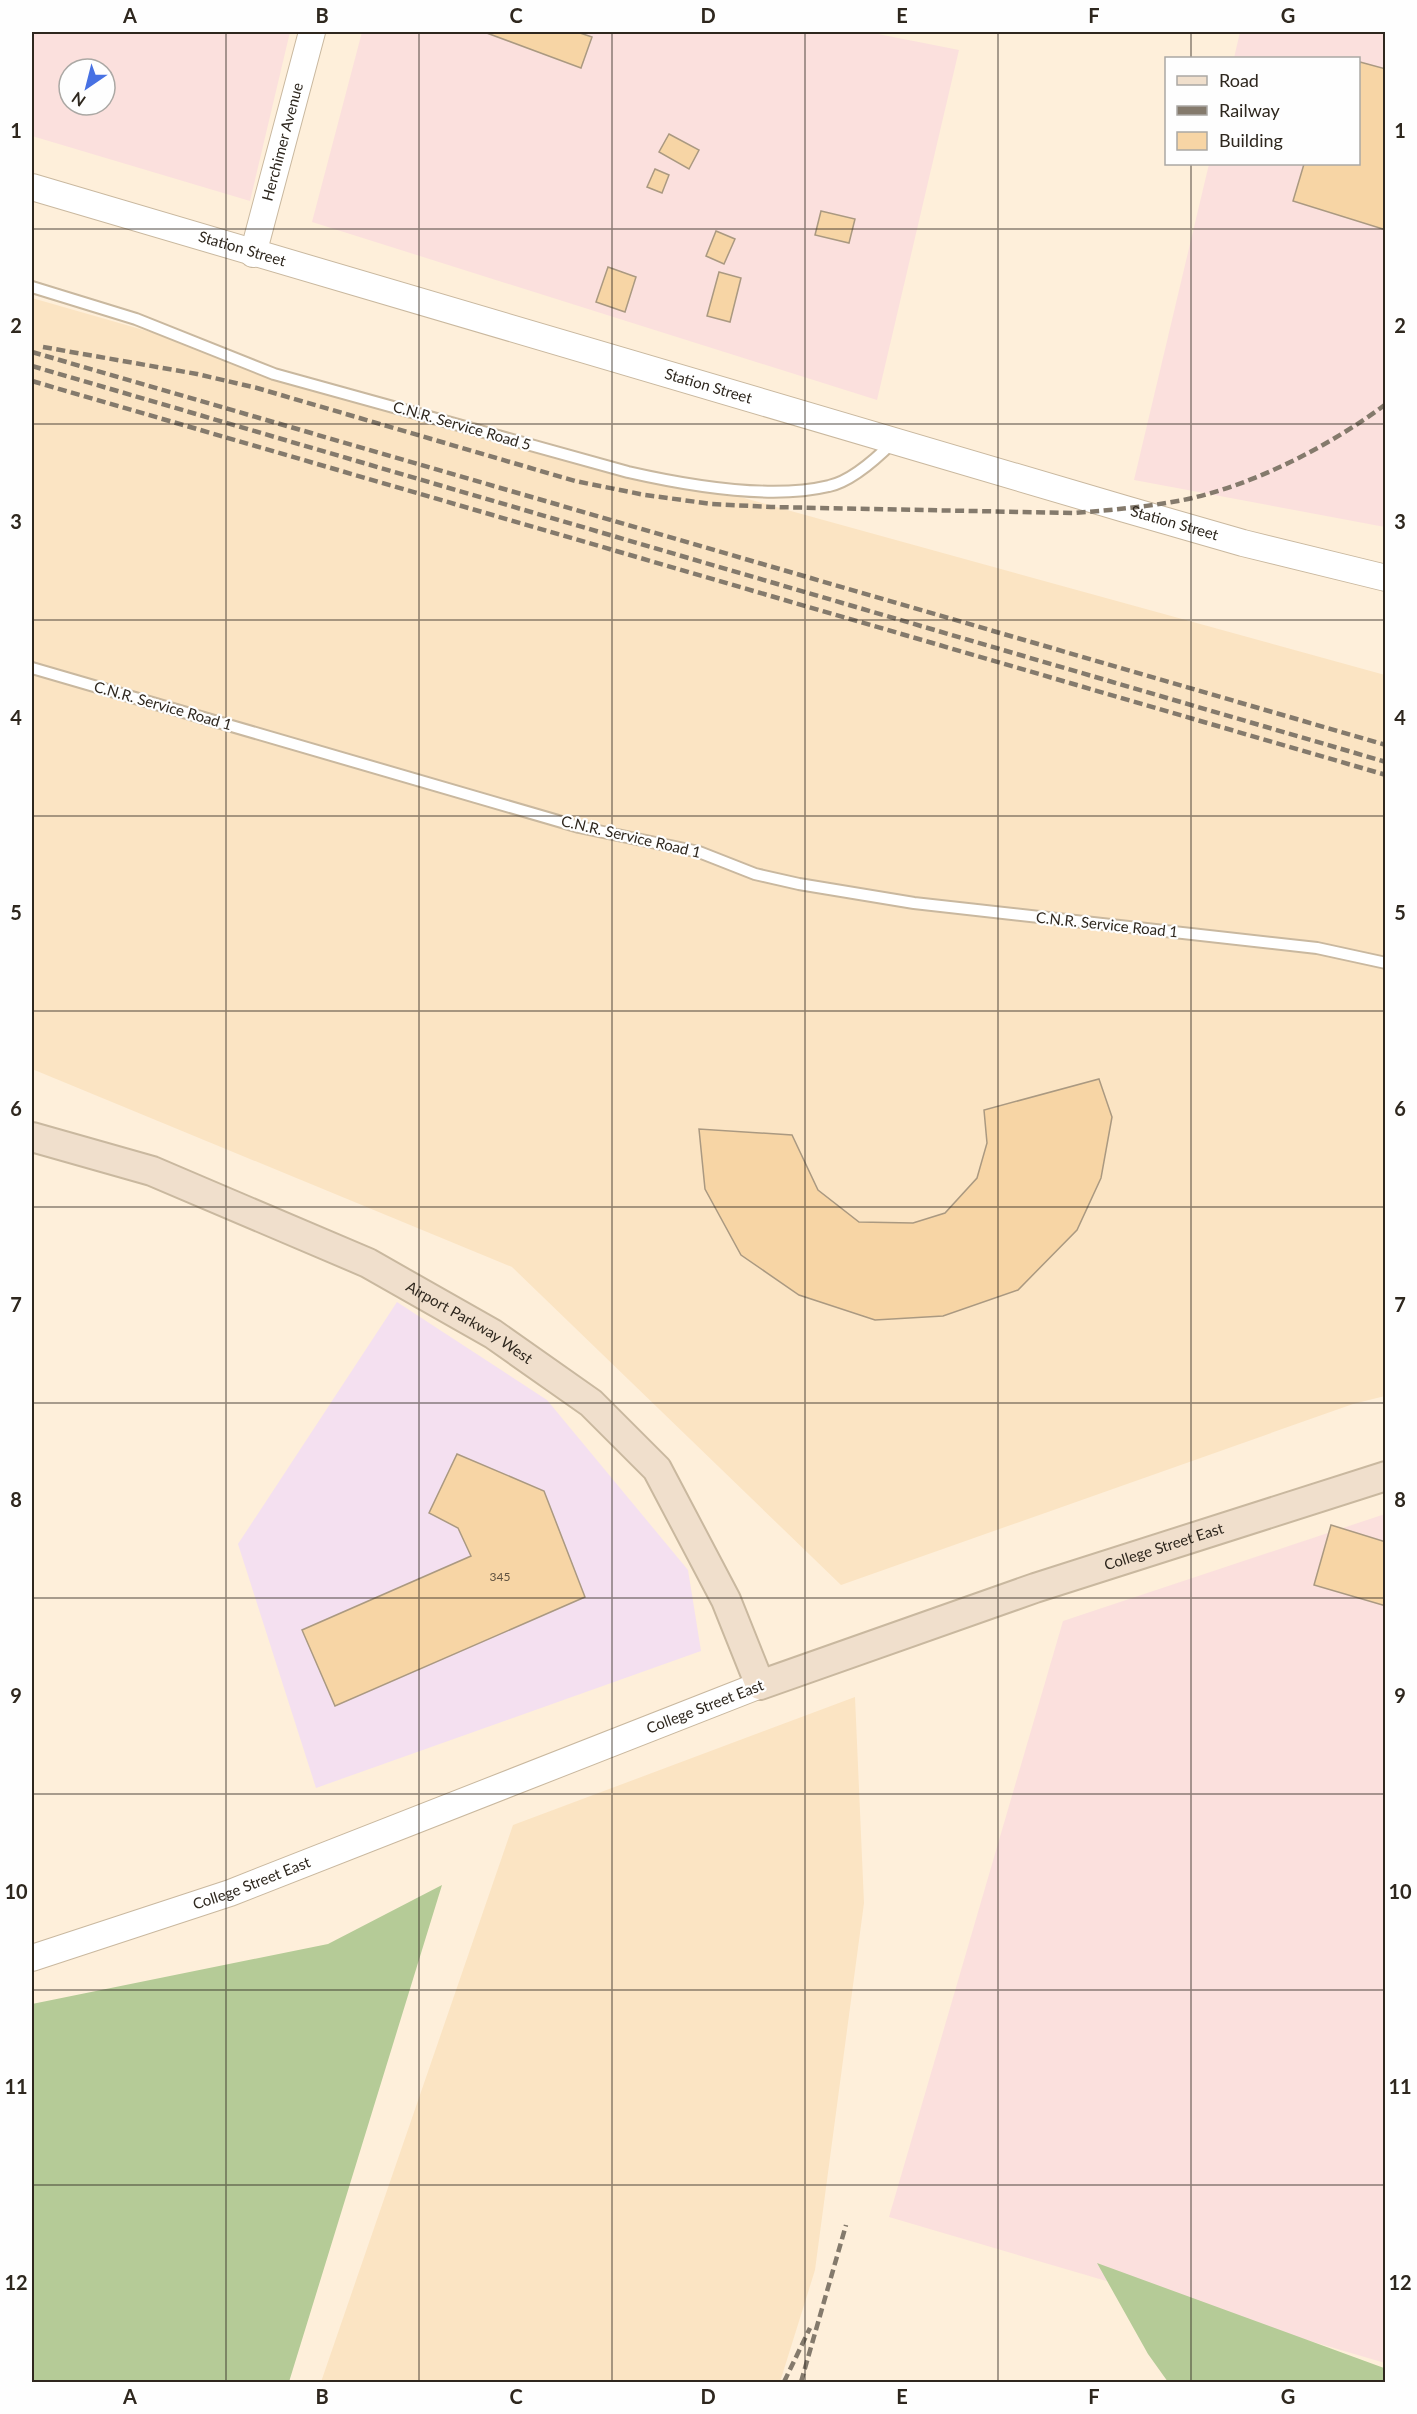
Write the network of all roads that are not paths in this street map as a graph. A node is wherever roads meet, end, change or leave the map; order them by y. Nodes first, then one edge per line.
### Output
1 (312, 32) edge
2 (32, 187) edge
3 (253, 254) junction
4 (32, 287) edge
5 (893, 442) junction
6 (1386, 578) edge
7 (32, 668) edge
8 (1386, 963) edge
9 (32, 1137) edge
10 (1386, 1476) edge
11 (760, 1685) junction
12 (32, 1958) edge

1 - 3 street, Herchimer Avenue
2 - 3 street, Station Street
3 - 5 street, Station Street
4 - 5 lane, C.N.R. Service Road 5
5 - 6 street, Station Street
7 - 8 lane, C.N.R. Service Road 1
9 - 11 main road, Airport Parkway West
10 - 11 main road, College Street East
11 - 12 street, College Street East

